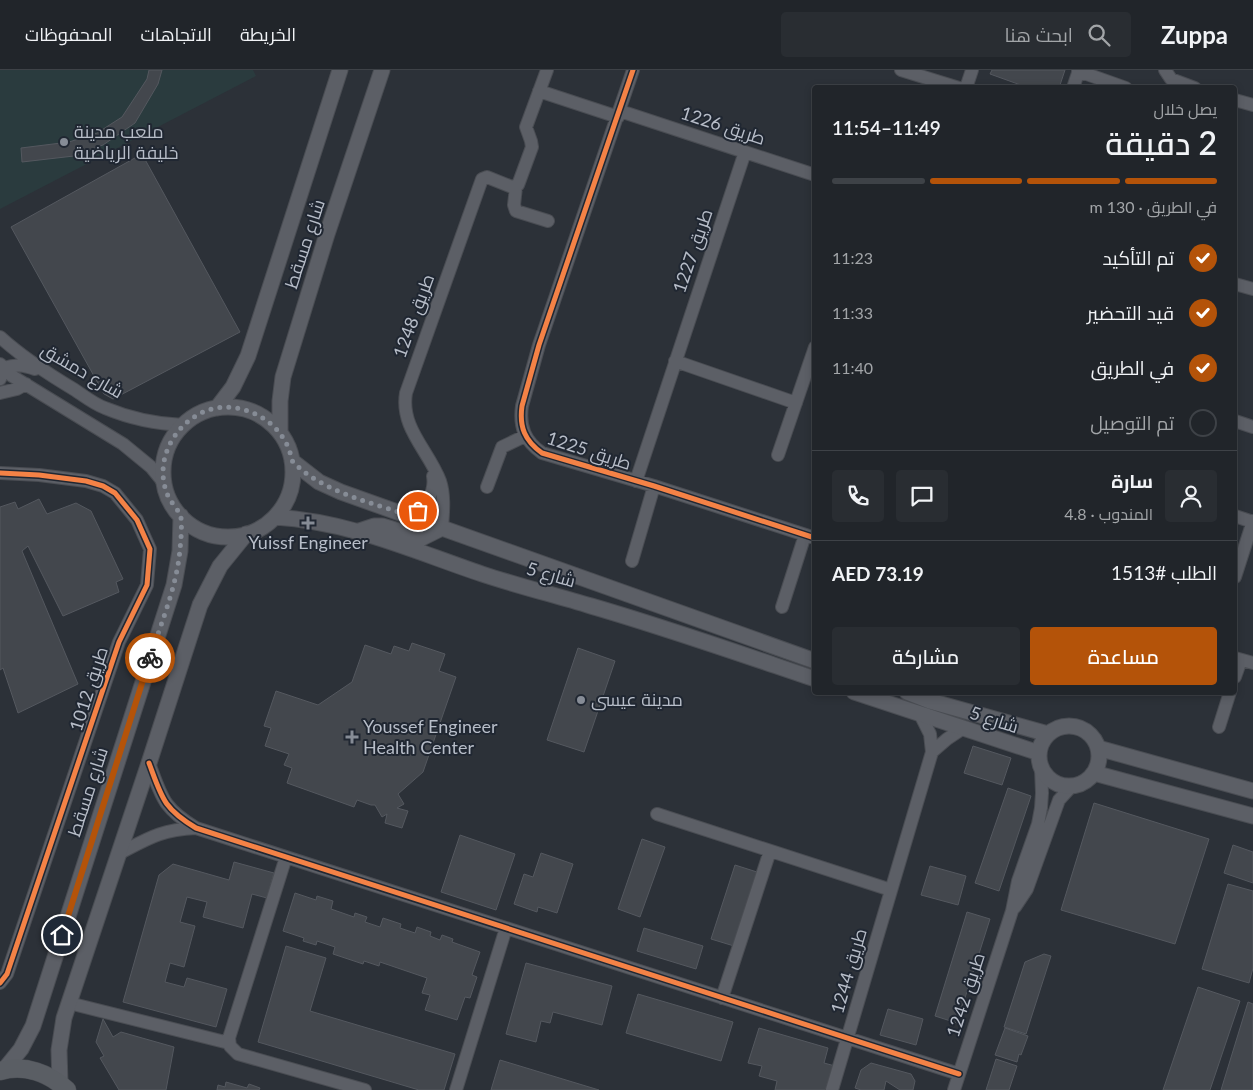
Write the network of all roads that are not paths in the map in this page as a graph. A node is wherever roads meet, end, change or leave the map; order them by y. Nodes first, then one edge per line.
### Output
1 (340, 70) edge
2 (382, 70) edge
3 (547, 70) edge
4 (633, 70) edge
5 (901, 70) edge
6 (972, 70) edge
7 (1079, 71) edge
8 (1166, 73) edge
9 (949, 85) edge
10 (967, 85) edge
11 (1074, 85) edge
12 (1118, 85) edge
13 (1187, 85) edge
14 (539, 91) junction
15 (1237, 101) edge
16 (1253, 105) edge
17 (619, 114) junction
18 (745, 152) junction
19 (812, 174) edge
20 (516, 187) junction
21 (548, 221) dead end
22 (1237, 285) edge
23 (1253, 289) edge
24 (0, 337) edge
25 (812, 356) edge
26 (675, 361) junction
27 (2, 371) edge
28 (46, 373) junction
29 (26, 384) junction
30 (0, 394) edge
31 (796, 403) junction
32 (217, 408) junction
33 (1237, 422) edge
34 (183, 425) junction
35 (1253, 427) edge
36 (280, 433) junction
37 (525, 436) junction
38 (778, 455) dead end
39 (292, 461) junction
40 (431, 464) junction
41 (0, 473) edge
42 (636, 481) junction
43 (164, 483) junction
44 (654, 486) junction
45 (487, 487) dead end
46 (180, 516) junction
47 (410, 516) junction
48 (275, 517) junction
49 (1237, 517) edge
50 (1253, 522) edge
51 (442, 528) junction
52 (360, 531) junction
53 (246, 534) junction
54 (810, 536) edge
55 (632, 561) dead end
56 (1237, 571) edge
57 (782, 607) dead end
58 (812, 660) edge
59 (1243, 660) edge
60 (1237, 673) edge
61 (812, 678) edge
62 (862, 695) edge
63 (915, 695) edge
64 (1229, 695) edge
65 (921, 716) junction
66 (1219, 727) dead end
67 (962, 729) junction
68 (1048, 734) junction
69 (1098, 748) junction
70 (932, 752) junction
71 (1040, 761) junction
72 (150, 763) junction
73 (1094, 773) junction
74 (1077, 785) junction
75 (1253, 791) edge
76 (657, 814) dead end
77 (1253, 816) edge
78 (196, 828) junction
79 (770, 851) junction
80 (118, 854) junction
81 (286, 857) junction
82 (891, 890) junction
83 (1012, 911) junction
84 (506, 928) junction
85 (0, 983) edge
86 (722, 998) junction
87 (69, 1003) junction
88 (848, 1038) junction
89 (229, 1043) junction
90 (2, 1070) edge
91 (960, 1074) junction
92 (64, 1087) edge
93 (365, 1090) edge
94 (456, 1090) edge
95 (832, 1090) edge
96 (954, 1090) edge

1 - 32 street, شارع مسقط
2 - 36 street, شارع مسقط
3 - 14 street
4 - 17 street, طريق 1225
5 - 9 street
6 - 10 street
7 - 11 street
7 - 12 street
8 - 13 street
14 - 17 street, طريق 1226
14 - 20 street
15 - 16 street
17 - 18 street, طريق 1226
17 - 37 street, طريق 1225
18 - 19 street, طريق 1226
18 - 26 street, طريق 1227
20 - 21 street
20 - 40 street, طريق 1248
22 - 23 street
24 - 28 street, شارع دمشق
25 - 31 street
26 - 31 street
26 - 42 street, طريق 1227
27 - 28 street
27 - 29 street
28 - 34 street, شارع دمشق
29 - 30 street
29 - 43 street
31 - 38 street
32 - 34 street
32 - 36 street
33 - 35 street
34 - 43 street
36 - 39 street
37 - 42 street, طريق 1225
37 - 45 street
39 - 47 street, شارع 5
39 - 48 street
40 - 47 street, طريق 1248
40 - 51 street, طريق 1248
41 - 85 street, طريق 1012
42 - 44 street, طريق 1225
43 - 46 street
44 - 54 street, طريق 1225
44 - 55 street
46 - 53 street
46 - 90 street, شارع مسقط
47 - 51 street, شارع 5
48 - 52 street, شارع 5
48 - 53 street
49 - 50 street
50 - 56 street
51 - 52 street
51 - 58 street, شارع 5
52 - 61 street, شارع 5
53 - 72 street
54 - 57 street, طريق 1225
59 - 60 street
62 - 65 street, شارع 5
63 - 68 street, شارع 5
64 - 66 street
65 - 67 street, شارع 5
65 - 70 street, طريق 1244
67 - 70 street
67 - 71 street, شارع 5
68 - 69 street
68 - 71 street
69 - 73 street
69 - 75 street
70 - 82 street, طريق 1244
71 - 74 street
71 - 83 street, طريق 1242
72 - 78 street
72 - 80 street
73 - 74 street
73 - 77 street
74 - 83 street, طريق 1242
76 - 79 street
78 - 80 street
78 - 81 street
79 - 82 street
79 - 86 street
80 - 87 street
81 - 84 street
81 - 89 street
82 - 88 street, طريق 1244
83 - 91 street, طريق 1242
84 - 86 street
84 - 94 street
86 - 88 street
87 - 89 street
87 - 92 street
88 - 91 street
88 - 95 street, طريق 1244
89 - 93 street
90 - 92 main road
91 - 96 street, طريق 1242

